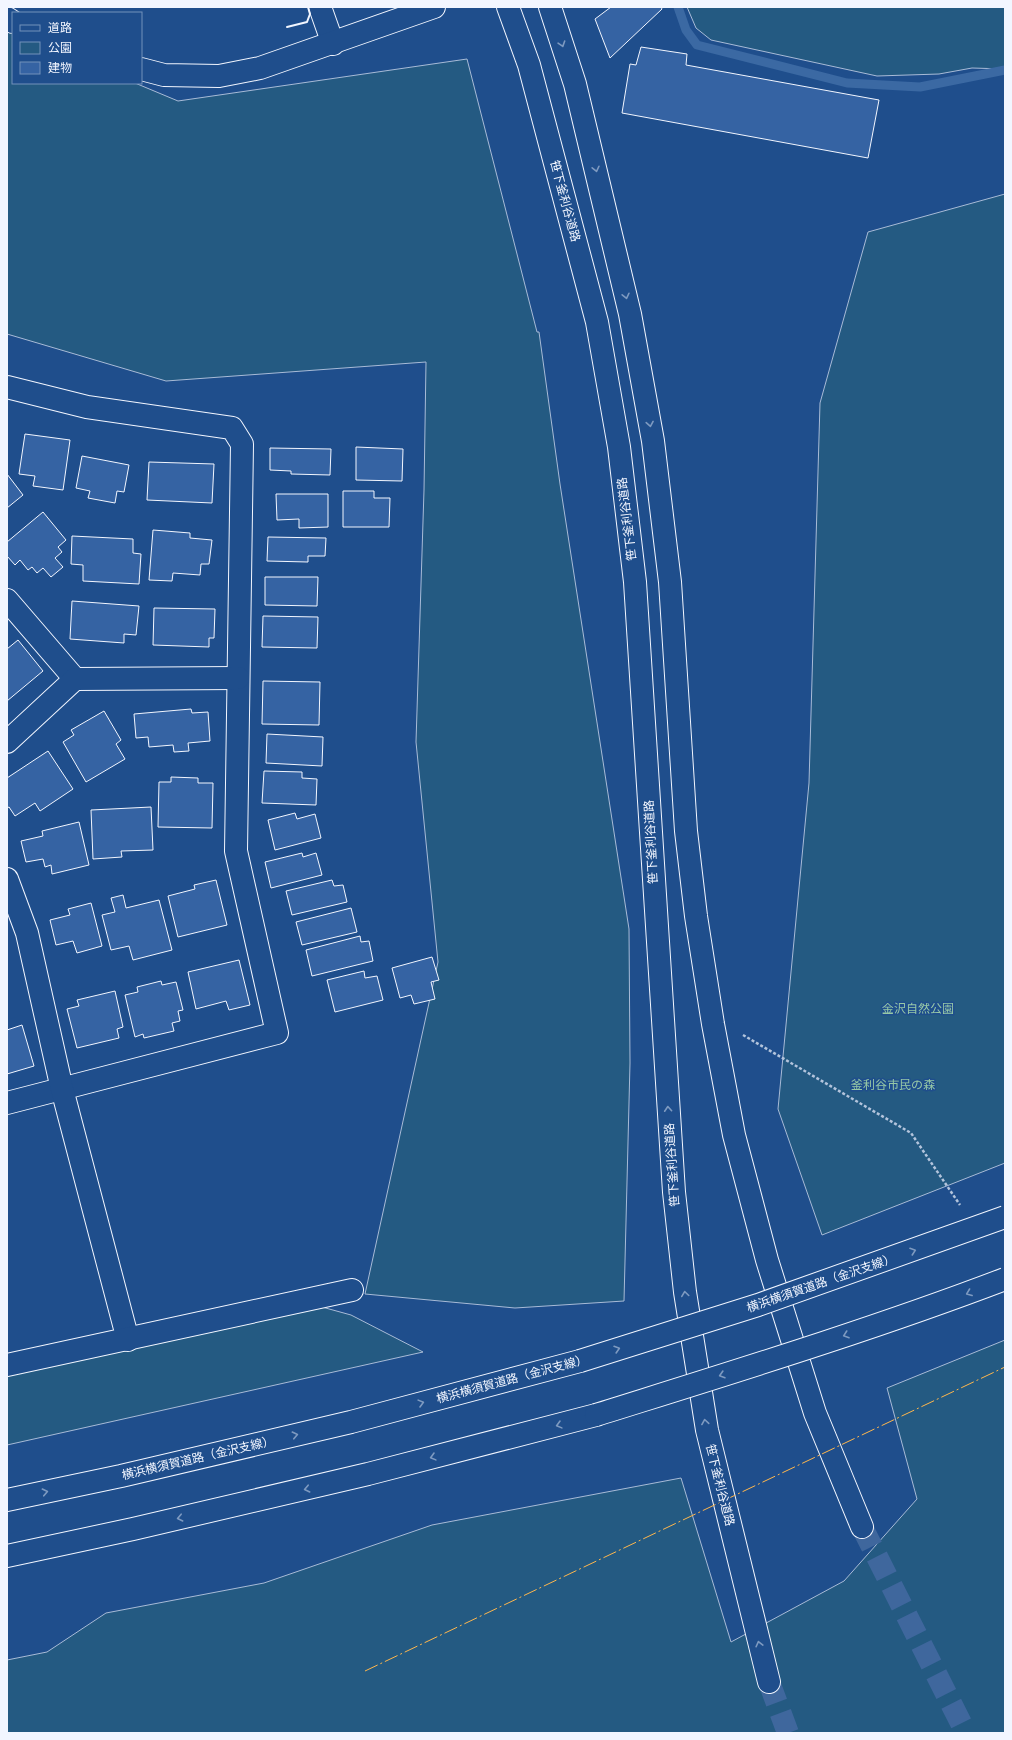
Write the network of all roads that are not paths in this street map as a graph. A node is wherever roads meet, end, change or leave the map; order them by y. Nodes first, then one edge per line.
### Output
1 (320, 7) edge
2 (434, 7) edge
3 (508, 7) edge
4 (550, 7) edge
5 (333, 44) junction
6 (142, 70) edge
7 (7, 387) edge
8 (7, 600) edge
9 (238, 678) junction
10 (76, 679) junction
11 (7, 742) edge
12 (7, 879) edge
13 (62, 1089) junction
14 (7, 1103) edge
15 (1005, 1217) edge
16 (1005, 1279) edge
17 (352, 1290) dead end
18 (128, 1340) junction
19 (7, 1365) edge
20 (7, 1500) edge
21 (862, 1527) tunnel mouth
22 (7, 1556) edge
23 (769, 1682) tunnel mouth

1 - 5 main road
2 - 5 main road
23 -> 3 main road, 笹下釜利谷道路
4 -> 21 main road
5 - 6 main road
7 - 9 main road
8 - 10 main road
9 - 10 main road
9 - 13 main road
10 - 11 main road
12 - 13 main road
13 - 14 main road
13 - 18 main road
20 -> 15 main road, 横浜横須賀道路（金沢支線）, bridge
16 -> 22 main road, bridge
17 - 18 main road
18 - 19 main road

